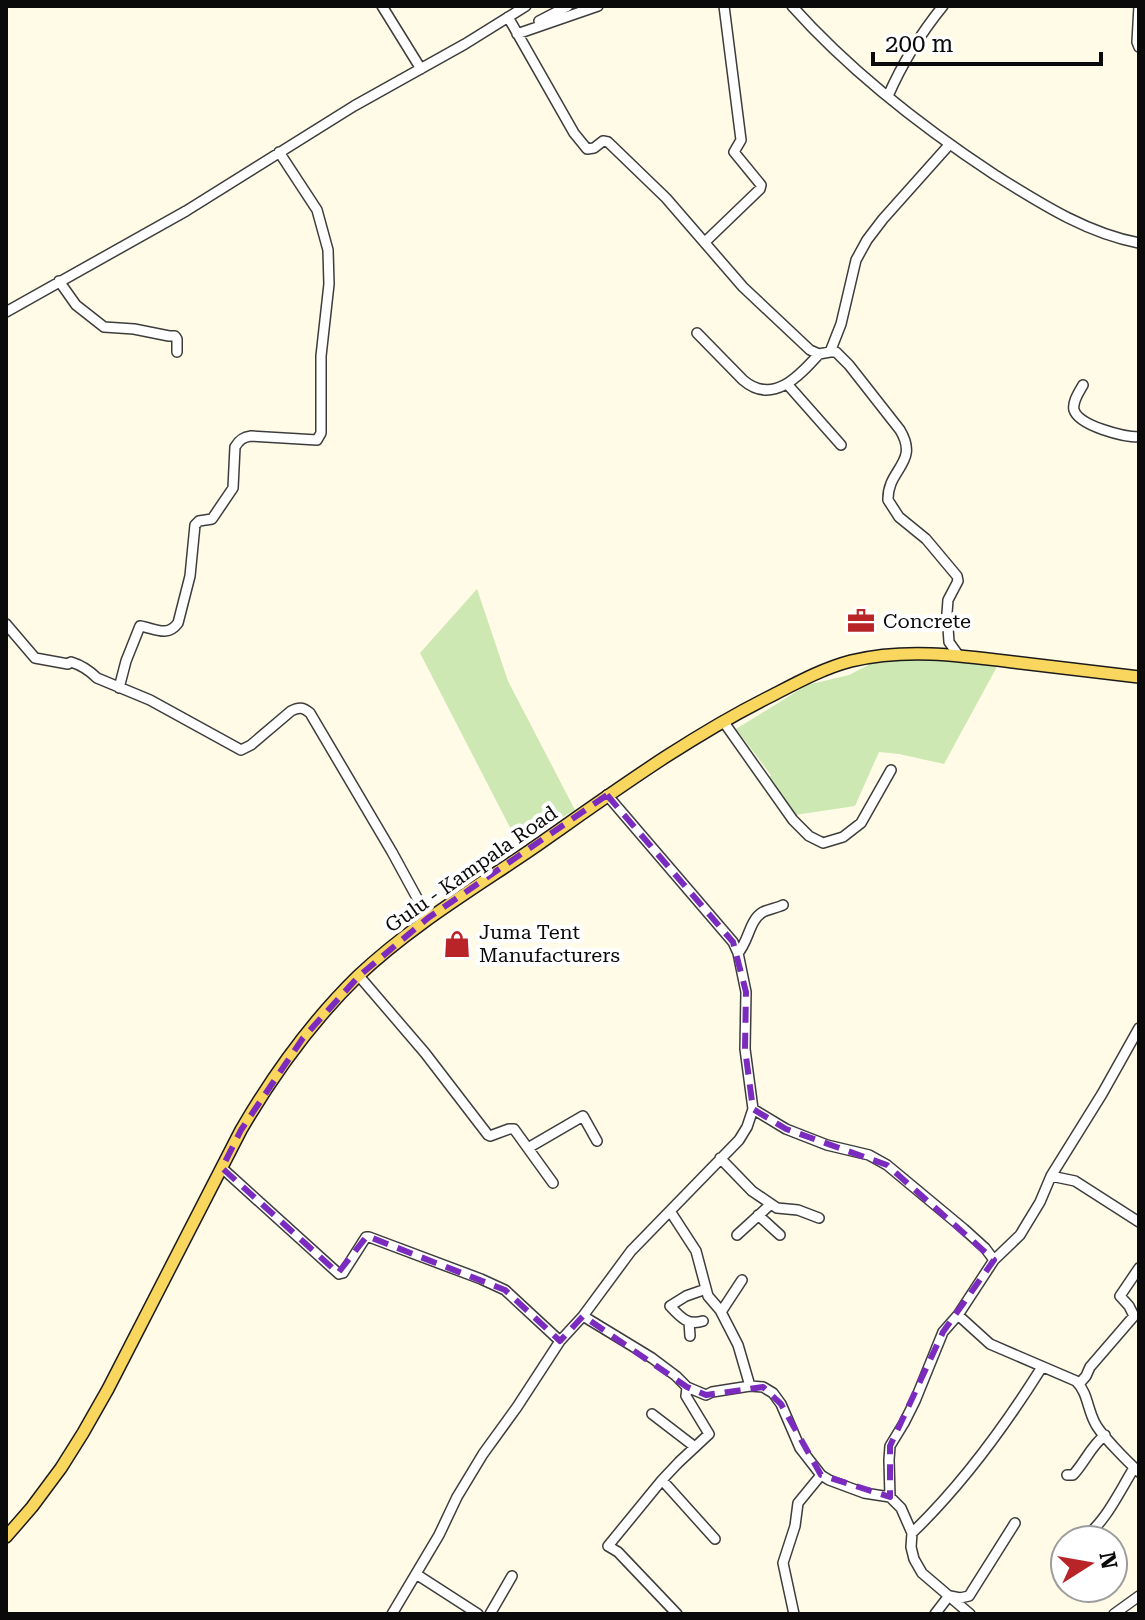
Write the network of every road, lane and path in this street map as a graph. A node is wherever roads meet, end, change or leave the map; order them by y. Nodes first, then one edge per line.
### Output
1 (526, 6) edge
2 (562, 6) edge
3 (568, 6) edge
4 (598, 6) edge
5 (724, 6) edge
6 (792, 6) edge
7 (943, 6) edge
8 (1139, 6) edge
9 (384, 7) edge
10 (508, 17) junction
11 (517, 34) junction
12 (1139, 47) edge
13 (421, 69) junction
14 (888, 96) junction
15 (949, 145) junction
16 (279, 152) junction
17 (705, 242) junction
18 (1139, 243) edge
19 (59, 281) junction
20 (6, 312) edge
21 (697, 333) dead end
22 (177, 352) dead end
23 (825, 353) junction
24 (788, 385) junction
25 (1083, 385) dead end
26 (1139, 437) edge
27 (841, 445) dead end
28 (6, 624) edge
29 (959, 656) junction
30 (1139, 677) edge
31 (119, 688) junction
32 (723, 721) junction
33 (891, 770) dead end
34 (607, 795) junction
35 (783, 905) dead end
36 (428, 918) junction
37 (738, 953) junction
38 (359, 976) junction
39 (1139, 1028) edge
40 (753, 1109) junction
41 (597, 1141) dead end
42 (528, 1148) junction
43 (720, 1158) junction
44 (222, 1168) junction
45 (1051, 1176) junction
46 (553, 1183) dead end
47 (771, 1204) junction
48 (670, 1211) junction
49 (758, 1215) junction
50 (819, 1218) dead end
51 (1139, 1222) edge
52 (737, 1235) dead end
53 (780, 1235) dead end
54 (994, 1260) junction
55 (1139, 1268) edge
56 (742, 1280) dead end
57 (706, 1289) junction
58 (721, 1312) junction
59 (958, 1315) junction
60 (583, 1316) junction
61 (703, 1321) dead end
62 (689, 1322) junction
63 (690, 1336) dead end
64 (560, 1341) junction
65 (1042, 1367) junction
66 (1079, 1384) junction
67 (750, 1386) junction
68 (687, 1387) junction
69 (652, 1414) dead end
70 (1105, 1435) junction
71 (695, 1447) junction
72 (1137, 1470) edge
73 (821, 1475) junction
74 (1067, 1475) dead end
75 (662, 1480) junction
76 (890, 1497) junction
77 (1015, 1523) dead end
78 (1096, 1524) edge
79 (912, 1533) junction
80 (6, 1537) edge
81 (715, 1539) dead end
82 (416, 1574) junction
83 (512, 1576) dead end
84 (949, 1596) junction
85 (1139, 1596) edge
86 (392, 1614) edge
87 (478, 1614) edge
88 (490, 1614) edge
89 (677, 1614) edge
90 (794, 1614) edge
91 (935, 1614) edge
92 (970, 1614) edge
93 (1114, 1614) edge

1 - 10 street
2 - 11 street
3 - 11 street
4 - 11 street
5 - 17 street
6 - 14 street
7 - 14 street
8 - 12 street
9 - 13 street
10 - 11 street
10 - 13 street
11 - 17 street
13 - 16 street
14 - 15 street
15 - 18 street
15 - 23 street
16 - 19 street
16 - 31 street
17 - 23 street
19 - 20 street
19 - 22 street
21 - 24 street
23 - 24 street
23 - 29 street
24 - 27 street
25 - 26 street
28 - 31 street
29 - 30 main road, Gulu - Kampala Road
29 - 32 main road, Gulu - Kampala Road
31 - 36 street
32 - 33 street
32 - 34 main road, Gulu - Kampala Road
34 - 36 main road, Gulu - Kampala Road
34 - 37 street
35 - 37 street
36 - 38 main road, Gulu - Kampala Road
37 - 40 street
38 - 42 street
38 - 44 main road, Gulu - Kampala Road
39 - 45 street
40 - 43 street
40 - 54 street
41 - 42 street
42 - 46 street
43 - 47 street
43 - 48 street
44 - 64 street
44 - 80 main road, Gulu - Kampala Road
45 - 51 street
45 - 54 street
47 - 49 street
47 - 50 street
48 - 57 street
48 - 60 street
49 - 52 street
49 - 53 street
54 - 59 street
55 - 66 street
56 - 58 street
57 - 58 street
57 - 62 street
58 - 67 street
59 - 65 street
59 - 76 street
60 - 64 street
60 - 68 street
61 - 62 street
62 - 63 street
64 - 82 street
65 - 66 street
65 - 79 street
66 - 70 street
67 - 68 street
67 - 73 street
68 - 71 street
69 - 71 street
70 - 72 street
70 - 74 street
71 - 75 street
72 - 78 street
73 - 76 street
73 - 90 street
75 - 81 street
75 - 89 street
76 - 79 street
77 - 84 street
79 - 84 street
82 - 86 street
82 - 87 street
83 - 88 street
84 - 91 street
84 - 92 street
85 - 93 street

